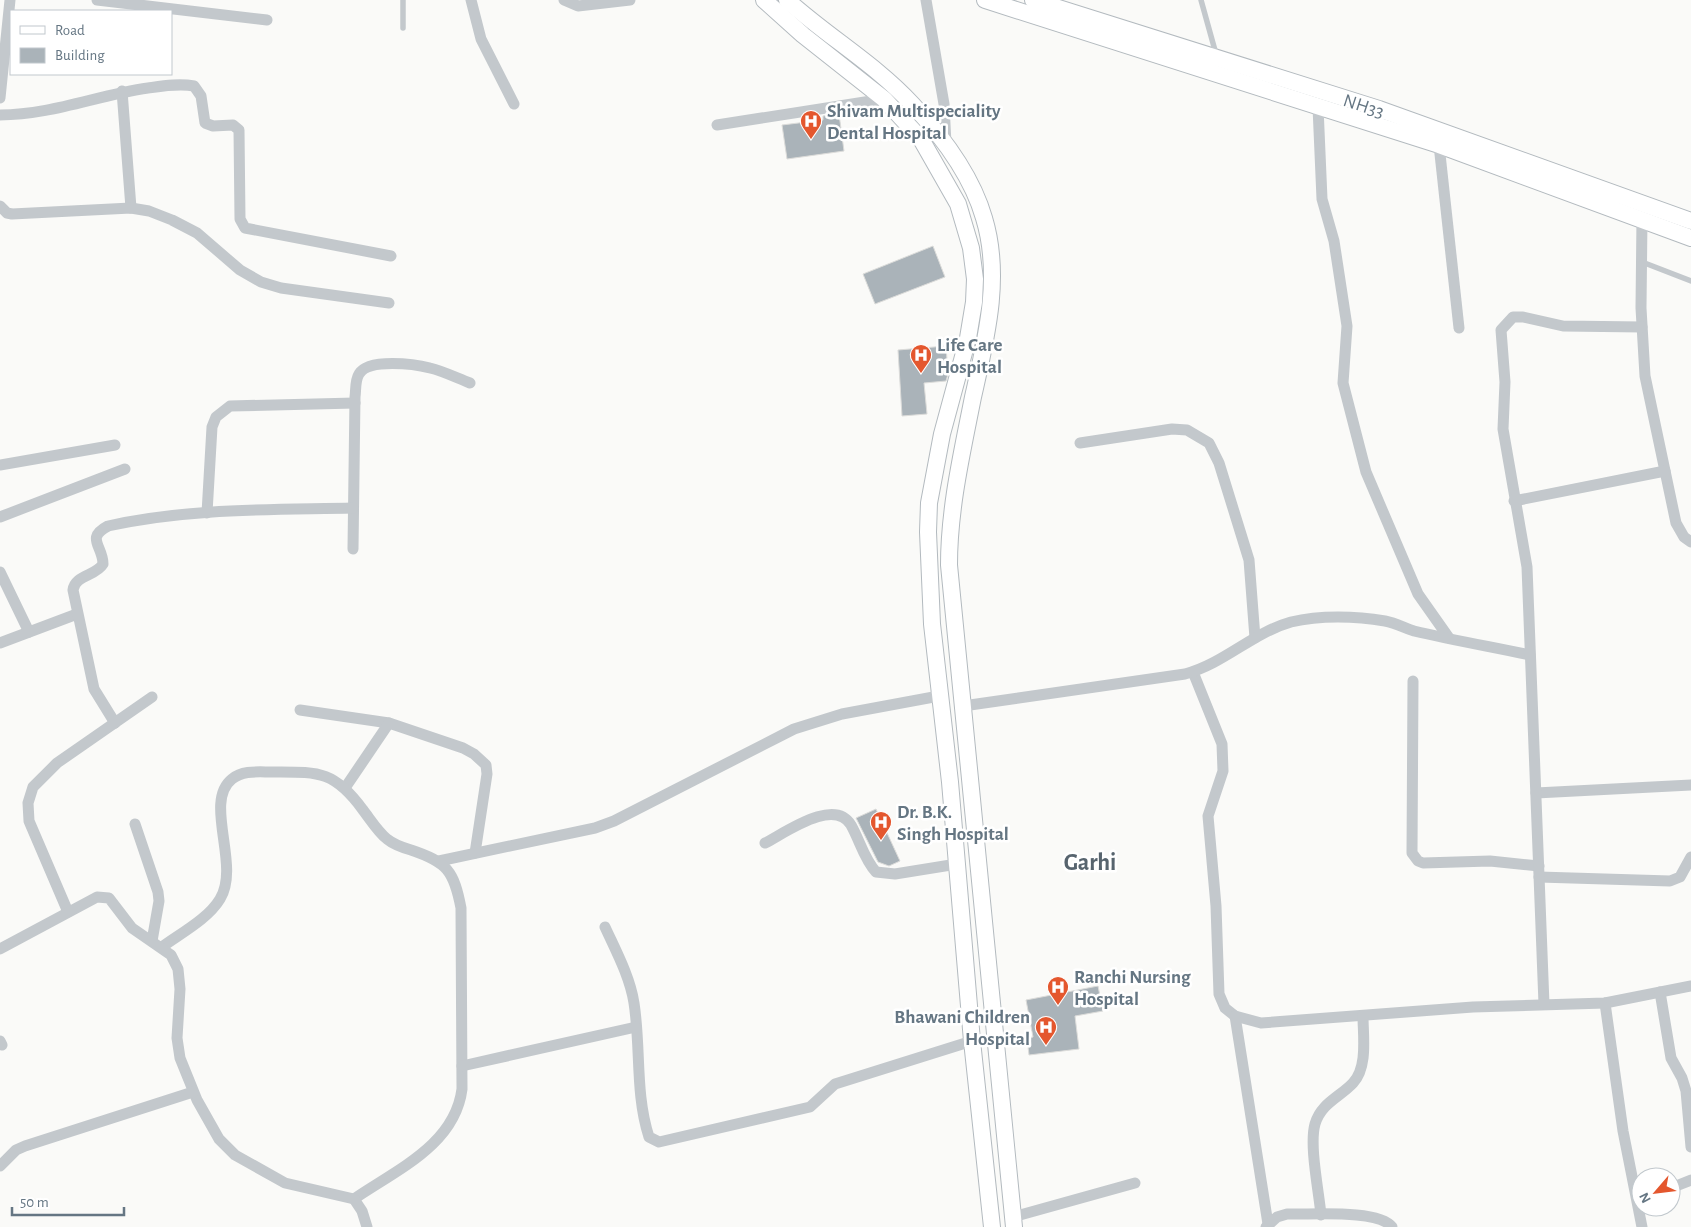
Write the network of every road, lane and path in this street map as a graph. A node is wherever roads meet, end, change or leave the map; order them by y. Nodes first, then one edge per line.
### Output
1 (10, 0) edge
2 (97, 0) edge
3 (403, 0) edge
4 (471, 0) edge
5 (564, 0) edge
6 (630, 0) edge
7 (764, 0) edge
8 (788, 0) edge
9 (926, 0) edge
10 (985, 0) edge
11 (1033, 0) edge
12 (1201, 0) edge
13 (267, 20) dead end
14 (403, 28) dead end
15 (1217, 59) junction
16 (122, 91) junction
17 (0, 98) edge
18 (884, 99) junction
19 (514, 104) dead end
20 (1318, 107) junction
21 (0, 115) edge
22 (717, 125) dead end
23 (1439, 144) junction
24 (946, 146) junction
25 (0, 206) edge
26 (131, 208) junction
27 (1642, 218) junction
28 (1691, 220) edge
29 (1691, 238) edge
30 (391, 256) dead end
31 (1640, 262) junction
32 (1691, 281) edge
33 (389, 303) dead end
34 (1642, 327) junction
35 (1459, 328) dead end
36 (470, 383) dead end
37 (355, 403) junction
38 (1080, 442) dead end
39 (115, 445) dead end
40 (0, 465) edge
41 (125, 469) dead end
42 (1665, 471) junction
43 (1514, 501) junction
44 (353, 508) junction
45 (207, 512) junction
46 (0, 517) edge
47 (1691, 542) edge
48 (353, 549) dead end
49 (0, 572) edge
50 (76, 614) junction
51 (29, 632) junction
52 (1255, 638) junction
53 (1449, 638) junction
54 (0, 643) edge
55 (1530, 655) junction
56 (1194, 672) junction
57 (1413, 681) dead end
58 (940, 696) junction
59 (152, 697) dead end
60 (963, 706) junction
61 (300, 710) dead end
62 (115, 723) junction
63 (389, 723) junction
64 (1691, 785) edge
65 (345, 788) junction
66 (1536, 793) junction
67 (135, 824) dead end
68 (765, 843) dead end
69 (475, 853) junction
70 (1691, 857) edge
71 (439, 861) junction
72 (957, 864) junction
73 (1539, 872) junction
74 (68, 912) junction
75 (605, 928) dead end
76 (157, 944) junction
77 (0, 949) edge
78 (1691, 986) edge
79 (1660, 992) junction
80 (1606, 1003) junction
81 (1544, 1004) junction
82 (1235, 1016) junction
83 (1363, 1016) junction
84 (636, 1027) junction
85 (972, 1041) junction
86 (462, 1066) junction
87 (193, 1092) junction
88 (1691, 1146) edge
89 (0, 1166) edge
90 (1632, 1167) edge
91 (1135, 1183) dead end
92 (354, 1199) junction
93 (1321, 1215) junction
94 (1014, 1222) edge
95 (1267, 1226) edge
96 (367, 1227) edge
97 (992, 1227) edge
98 (1392, 1227) edge

1 - 17 street
2 - 13 street
3 - 14 lane
4 - 19 street
5 - 6 street
7 - 18 main road
8 - 24 main road
9 - 24 street
10 - 20 main road
11 - 15 main road, NH33
12 - 15 lane
15 - 28 main road, NH33
16 - 21 street
16 - 26 street
16 - 30 street
18 - 22 street
18 - 58 main road
20 - 23 main road
20 - 53 street
23 - 27 main road
23 - 35 street
24 - 60 main road
25 - 26 street
26 - 33 street
27 - 29 main road
27 - 31 street
31 - 32 lane
31 - 34 street
34 - 42 street
34 - 43 street
36 - 37 street
37 - 44 street
37 - 45 street
38 - 52 street
39 - 40 street
41 - 46 street
42 - 43 street
42 - 47 street
43 - 55 street
44 - 45 street
44 - 48 street
45 - 50 street
49 - 51 street
50 - 51 street
50 - 62 street
51 - 54 street
52 - 53 street
52 - 56 street
53 - 55 street
55 - 66 street
56 - 60 street
56 - 82 street
57 - 73 street
58 - 69 street
58 - 72 main road
59 - 62 street
60 - 94 main road
61 - 63 street
62 - 74 street
63 - 65 street
63 - 69 street
64 - 66 street
65 - 71 street
65 - 76 street
66 - 73 street
67 - 76 street
68 - 72 street
69 - 71 street
70 - 73 street
71 - 86 street
72 - 85 main road
73 - 81 street
74 - 76 street
74 - 77 street
75 - 84 street
76 - 87 street
78 - 79 street
79 - 80 street
79 - 88 street
80 - 81 street
80 - 90 street
81 - 83 street
82 - 83 street
82 - 95 street
83 - 93 street
84 - 85 street
84 - 86 street
85 - 97 main road
86 - 92 street
87 - 89 street
87 - 92 street
91 - 94 street
92 - 96 street
93 - 95 street
93 - 98 street

